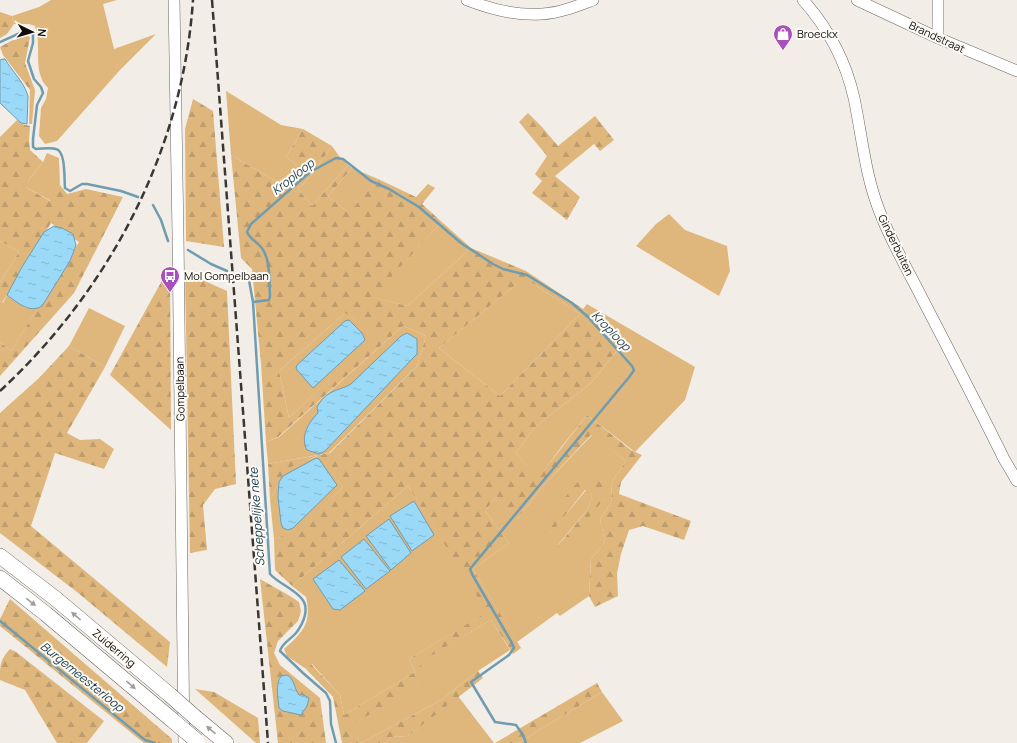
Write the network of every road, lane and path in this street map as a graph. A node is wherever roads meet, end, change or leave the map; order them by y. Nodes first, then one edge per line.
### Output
1 (174, 0) edge
2 (467, 0) edge
3 (593, 0) edge
4 (803, 0) edge
5 (857, 0) edge
6 (938, 0) edge
7 (938, 38) junction
8 (1017, 70) edge
9 (1017, 481) edge
10 (0, 556) edge
11 (0, 578) edge
12 (193, 742) edge
13 (226, 743) edge

1 - 12 street, Gompelbaan
2 - 3 street
4 - 9 street, Ginderbuiten
5 - 7 street, Brandstraat
6 - 7 street
7 - 8 street, Brandstraat
13 -> 10 highway, Zuiderring, bridge
11 -> 12 highway, Zuiderring, bridge

